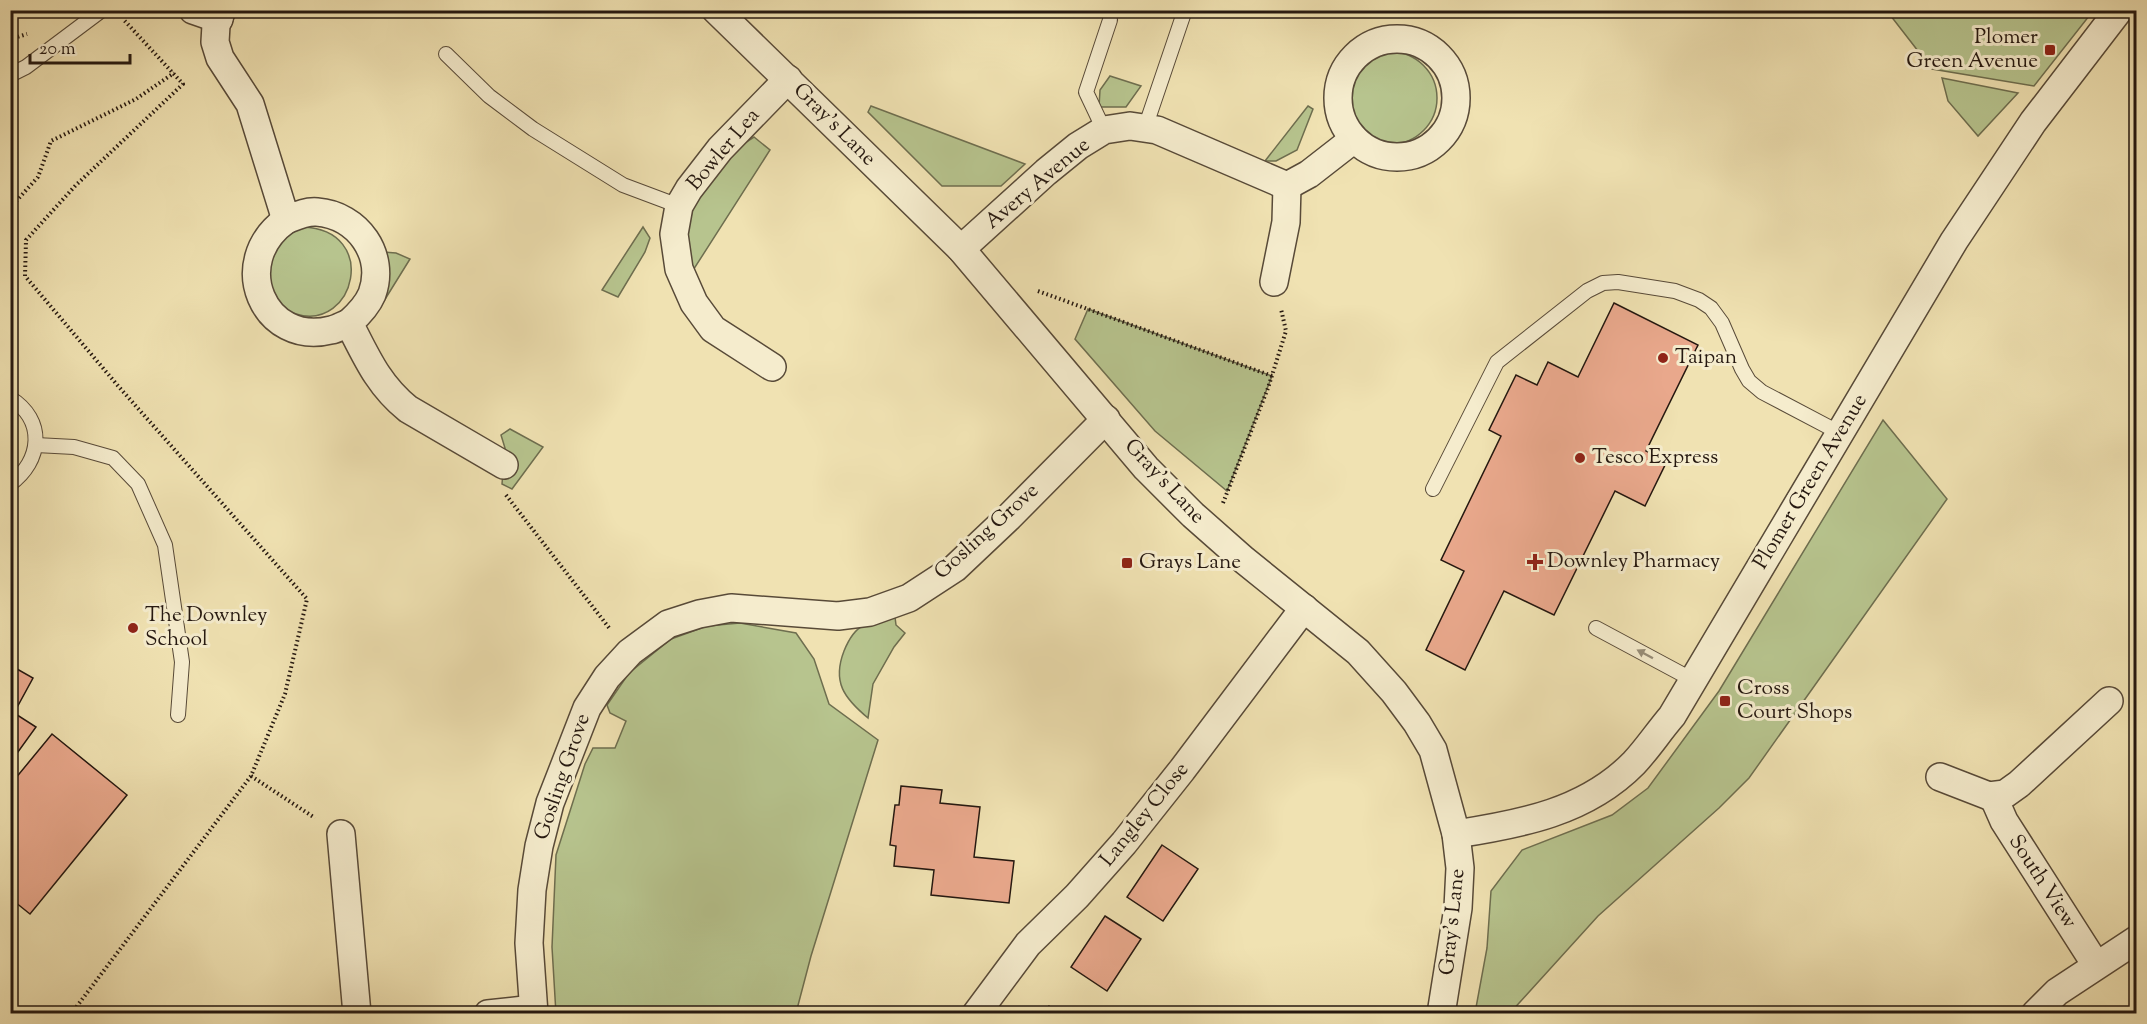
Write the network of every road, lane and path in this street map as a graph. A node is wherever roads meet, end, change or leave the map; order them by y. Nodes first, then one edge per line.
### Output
1 (102, 10) edge
2 (116, 10) edge
3 (193, 10) edge
4 (716, 10) edge
5 (1185, 10) edge
6 (2120, 10) edge
7 (221, 15) edge
8 (1110, 20) dead end
9 (446, 54) dead end
10 (174, 73) junction
11 (10, 75) edge
12 (788, 79) junction
13 (1145, 128) junction
14 (1104, 130) junction
15 (1354, 139) junction
16 (1287, 186) junction
17 (680, 206) junction
18 (10, 208) edge
19 (286, 220) junction
20 (961, 249) junction
21 (1274, 282) joint
22 (1000, 295) junction
23 (349, 323) junction
24 (772, 367) dead end
25 (1272, 376) junction
26 (10, 398) edge
27 (1106, 419) junction
28 (1840, 433) junction
29 (36, 445) junction
30 (504, 465) joint
31 (10, 484) edge
32 (1433, 489) dead end
33 (1210, 531) junction
34 (1304, 608) junction
35 (1596, 628) dead end
36 (630, 652) junction
37 (1693, 680) junction
38 (2109, 701) dead end
39 (178, 715) dead end
40 (251, 776) junction
41 (1940, 777) dead end
42 (1993, 796) junction
43 (341, 834) joint
44 (1456, 834) junction
45 (2136, 940) edge
46 (2096, 965) junction
47 (533, 1011) edge
48 (70, 1014) edge
49 (357, 1014) edge
50 (488, 1014) edge
51 (976, 1014) edge
52 (1442, 1014) edge
53 (2035, 1014) edge

1 - 11 lane
2 - 10 path
3 - 7 street
4 - 12 street, Gray's Lane
5 - 13 lane
6 - 28 street, Plomer Green Avenue
7 - 19 street
8 - 14 lane
9 - 17 lane
10 - 18 path
10 - 40 path
12 - 17 street, Bowler Lea
12 - 20 street, Gray's Lane
13 - 14 street, Avery Avenue
13 - 16 street, Avery Avenue
14 - 20 street, Avery Avenue
15 - 15 street
15 - 16 street
16 - 21 street
17 - 24 street, Bowler Lea
19 - 23 street
19 - 23 street
20 - 22 street, Gray's Lane
21 - 25 path
22 - 25 path
22 - 27 street, Gray's Lane
23 - 30 street
25 - 33 path
26 - 29 lane
27 - 33 street, Gray's Lane
27 - 36 street, Gosling Grove
28 - 32 lane
28 - 37 street, Plomer Green Avenue
29 - 31 lane
29 - 39 lane
30 - 36 path
33 - 34 street, Gray's Lane
34 - 44 street, Gray's Lane
34 - 51 street, Langley Close
37 -> 35 lane
36 - 47 street, Gosling Grove
37 - 44 street, Plomer Green Avenue
38 - 42 street
40 - 43 path
40 - 48 path
41 - 42 street
42 - 46 street, South View
43 - 49 street
44 - 52 street, Gray's Lane
45 - 46 street
46 - 53 street
47 - 50 street, Gosling Grove

